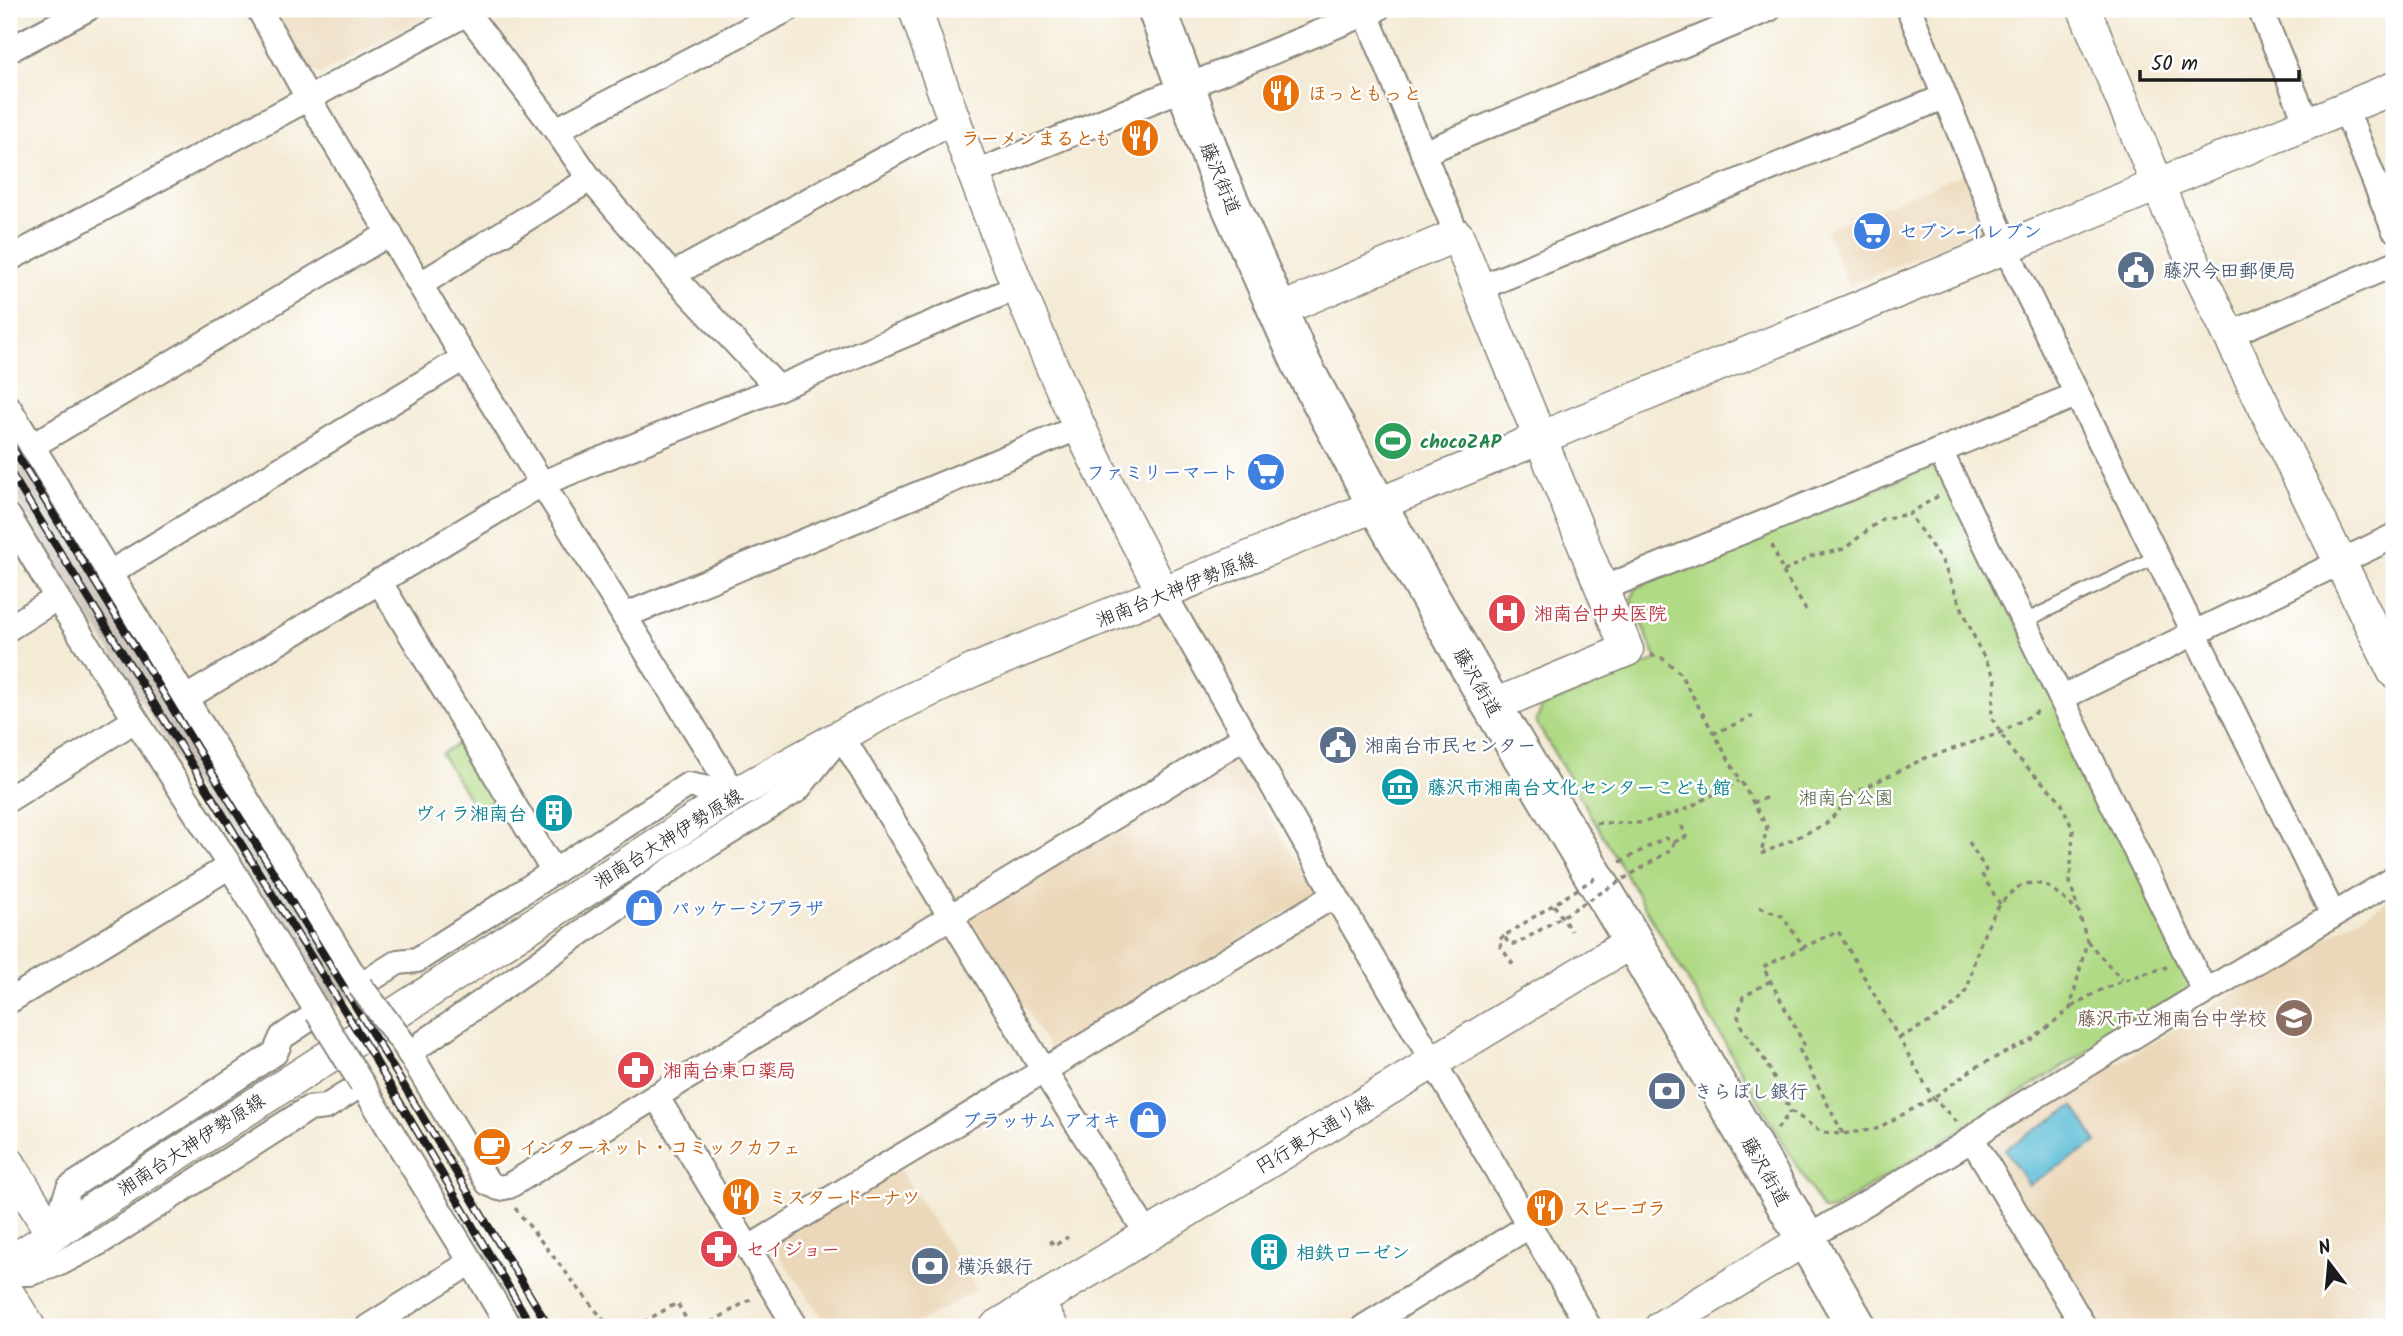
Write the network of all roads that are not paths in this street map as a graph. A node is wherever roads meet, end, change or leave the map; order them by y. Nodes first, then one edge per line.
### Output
1 (87, 9) edge
2 (259, 9) edge
3 (788, 9) edge
4 (915, 9) edge
5 (1157, 9) edge
6 (1769, 9) edge
7 (1909, 9) edge
8 (2084, 9) edge
9 (2260, 9) edge
10 (1369, 10) edge
11 (471, 11) edge
12 (9, 50) edge
13 (1185, 88) junction
14 (2394, 88) edge
15 (1944, 97) junction
16 (308, 98) junction
17 (2345, 108) junction
18 (953, 121) junction
19 (2307, 123) junction
20 (556, 130) junction
21 (1423, 153) junction
22 (973, 174) junction
23 (590, 179) junction
24 (2157, 186) junction
25 (2394, 229) edge
26 (390, 233) junction
27 (1457, 235) junction
28 (2006, 247) junction
29 (9, 259) edge
30 (2394, 264) edge
31 (672, 275) junction
32 (421, 284) junction
33 (1018, 287) junction
34 (1479, 288) junction
35 (1277, 310) junction
36 (2228, 335) junction
37 (464, 358) junction
38 (778, 388) junction
39 (2076, 395) junction
40 (9, 408) edge
41 (1080, 427) junction
42 (1541, 438) junction
43 (32, 446) junction
44 (1940, 451) junction
45 (543, 483) junction
46 (1377, 506) junction
47 (9, 517) edge
48 (2394, 536) edge
49 (2156, 557) junction
50 (2340, 562) junction
51 (108, 574) junction
52 (379, 581) junction
53 (1602, 589) junction
54 (1164, 594) junction
55 (57, 597) junction
56 (624, 616) junction
57 (2023, 622) junction
58 (9, 628) edge
59 (2194, 634) junction
60 (2394, 672) edge
61 (186, 698) junction
62 (2054, 702) junction
63 (1492, 706) junction
64 (135, 720) junction
65 (841, 735) junction
66 (1245, 737) junction
67 (735, 794) junction
68 (9, 799) edge
69 (716, 823) junction
70 (230, 866) junction
71 (554, 872) junction
72 (2394, 879) edge
73 (1335, 895) junction
74 (2333, 915) junction
75 (951, 917) junction
76 (1633, 941) junction
77 (360, 986) junction
78 (2206, 992) junction
79 (9, 1001) edge
80 (318, 1013) junction
81 (406, 1049) junction
82 (1432, 1063) junction
83 (1044, 1071) junction
84 (362, 1084) junction
85 (656, 1096) junction
86 (1968, 1134) junction
87 (9, 1163) edge
88 (1529, 1226) junction
89 (52, 1234) junction
90 (1148, 1235) junction
91 (1806, 1239) junction
92 (749, 1248) junction
93 (471, 1262) junction
94 (9, 1264) edge
95 (9, 1273) edge
96 (9, 1295) edge
97 (1045, 1315) edge
98 (793, 1326) edge
99 (29, 1327) edge
100 (368, 1327) edge
101 (509, 1327) edge
102 (996, 1327) edge
103 (1364, 1327) edge
104 (1589, 1327) edge
105 (1661, 1327) edge
106 (1857, 1327) edge
107 (2084, 1327) edge

1 - 12 street
2 - 16 street
3 - 20 street
4 - 18 street
5 - 13 highway, 藤沢街道
6 - 21 street
7 - 15 street
8 - 24 street
9 - 19 street
10 - 13 street
10 - 21 street
11 - 16 street
11 - 20 street
13 - 22 street
13 - 35 highway, 藤沢街道
14 - 17 street, 湘南台大神伊勢原線
15 - 28 street
15 - 34 street
16 - 26 street
16 - 29 street
17 - 19 street, 湘南台大神伊勢原線
17 - 25 street
18 - 22 street
18 - 31 street
19 - 24 street, 湘南台大神伊勢原線
20 - 23 street
21 - 27 street
22 - 33 street
23 - 31 street
23 - 32 street
24 - 28 street, 湘南台大神伊勢原線
24 - 36 street
26 - 32 street
26 - 43 street
27 - 34 street
27 - 35 street
28 - 39 street
28 - 42 street, 湘南台大神伊勢原線
30 - 36 street
31 - 38 street
32 - 37 street
33 - 38 street
33 - 41 street
34 - 42 street
35 - 46 highway, 藤沢街道
36 - 50 street
37 - 45 street
37 - 51 street
38 - 45 street
39 - 44 street
39 - 49 street
40 - 43 street
41 - 54 street
41 - 56 street
42 - 46 street, 湘南台大神伊勢原線
42 - 53 street
43 - 51 street
44 - 53 street
44 - 57 street
45 - 52 street
45 - 56 street
46 - 54 street, 湘南台大神伊勢原線
46 - 63 highway, 藤沢街道
47 - 55 street
48 - 50 street
49 - 57 lane
49 - 59 street
50 - 59 street
50 - 60 street
51 - 61 street
52 - 61 street
52 - 71 street
53 - 63 street
54 - 65 street, 湘南台大神伊勢原線
54 - 66 street
55 - 58 street
55 - 64 street
56 - 67 street
57 - 62 street
59 - 62 street
59 - 74 street
61 - 77 street
62 - 78 street
63 - 76 highway, 藤沢街道
64 - 68 street
64 - 70 street
65 - 67 street, 湘南台大神伊勢原線
65 - 69 street
65 - 75 street
66 - 73 street
66 - 75 street
67 - 69 street, 湘南台大神伊勢原線
67 - 71 street
69 - 81 street
69 - 89 street, 湘南台大神伊勢原線
70 - 79 street
70 - 80 street
71 - 77 street
72 - 74 street
73 - 82 street
73 - 83 street
74 - 78 street
75 - 83 street
75 - 85 street
76 - 82 street, 円行東大通り線
76 - 91 highway, 藤沢街道
77 - 81 street, bridge
78 - 86 street
80 - 84 street, bridge
80 - 89 street
81 - 85 street
82 - 88 street
82 - 90 street, 円行東大通り線
83 - 90 street
83 - 92 street
84 - 93 street
84 - 95 street
85 - 92 street
86 - 91 street
86 - 107 street
87 - 89 street
88 - 103 street
88 - 104 street
89 - 94 street, 湘南台大神伊勢原線
90 - 97 street, 円行東大通り線
91 - 105 street
91 - 106 highway, 藤沢街道
92 - 98 street
93 - 100 street
93 - 101 street
96 - 99 street
97 - 102 street, 円行東大通り線

